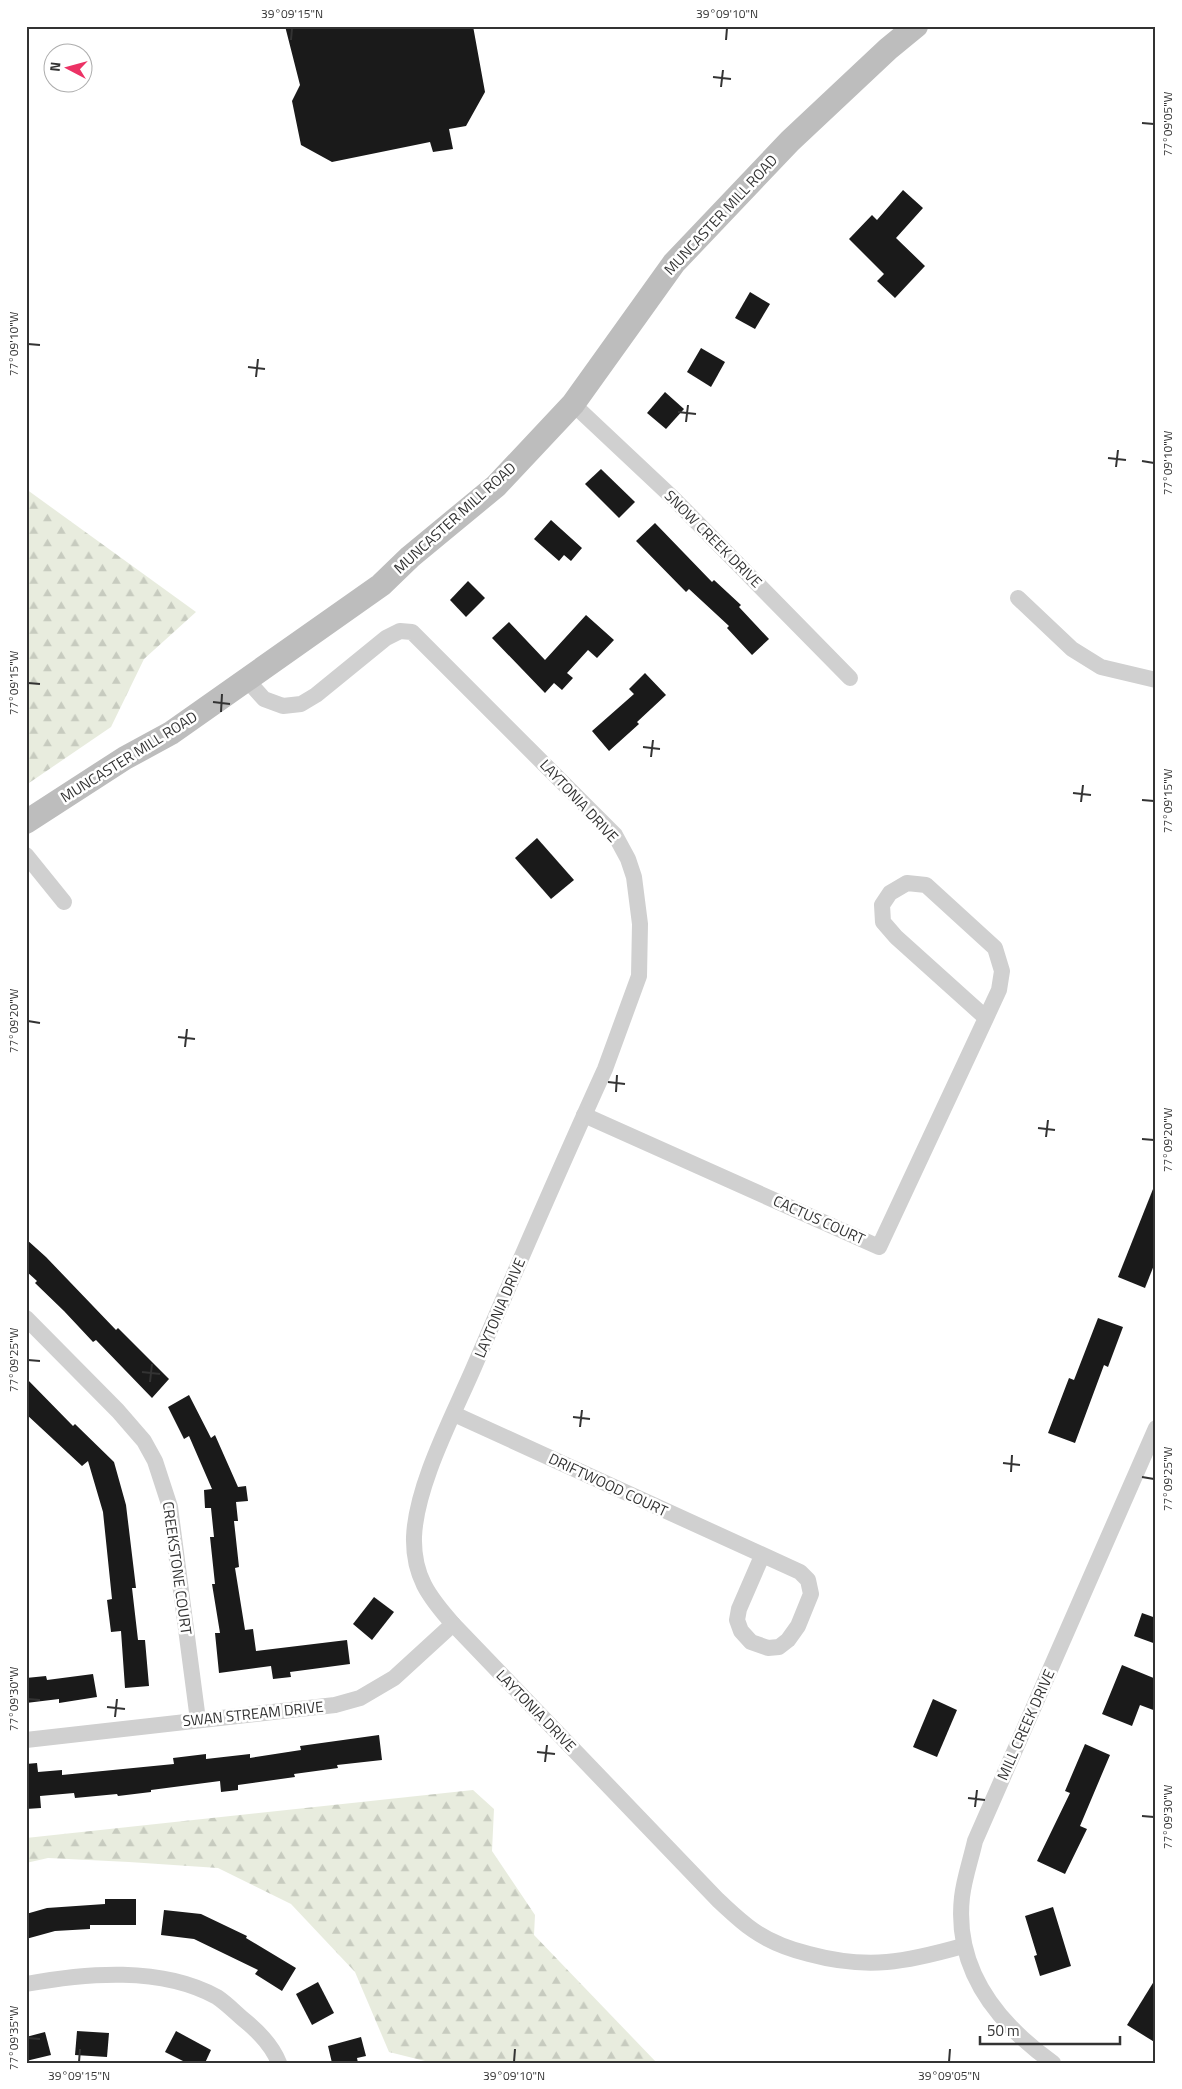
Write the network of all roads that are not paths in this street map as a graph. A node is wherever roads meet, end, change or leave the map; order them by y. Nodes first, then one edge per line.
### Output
1 (916, 26) edge
2 (573, 404) junction
3 (1018, 598) dead end
4 (850, 678) dead end
5 (247, 680) junction
6 (1156, 680) edge
7 (26, 822) edge
8 (26, 854) edge
9 (64, 902) dead end
10 (986, 1018) junction
11 (584, 1115) junction
12 (26, 1318) edge
13 (454, 1414) junction
14 (1156, 1428) edge
15 (762, 1556) junction
16 (453, 1624) junction
17 (198, 1720) junction
18 (26, 1740) edge
19 (963, 1946) junction
20 (26, 1984) edge
21 (279, 2063) edge
22 (1053, 2063) edge

1 - 2 main road, MUNCASTER MILL ROAD
2 - 4 street, SNOW CREEK DRIVE
2 - 5 main road, MUNCASTER MILL ROAD
3 - 6 street
5 - 7 main road, MUNCASTER MILL ROAD
5 - 11 street, LAYTONIA DRIVE
8 - 9 street
10 - 10 street, CACTUS COURT
10 - 11 street, CACTUS COURT
11 - 13 street, LAYTONIA DRIVE
12 - 17 street, CREEKSTONE COURT
13 - 15 street, DRIFTWOOD COURT
13 - 16 street, LAYTONIA DRIVE
14 - 19 street, MILL CREEK DRIVE
15 - 15 street, DRIFTWOOD COURT
16 - 17 street, SWAN STREAM DRIVE
16 - 19 street, LAYTONIA DRIVE
17 - 18 street, SWAN STREAM DRIVE
19 - 22 street, MILL CREEK DRIVE
20 - 21 street

